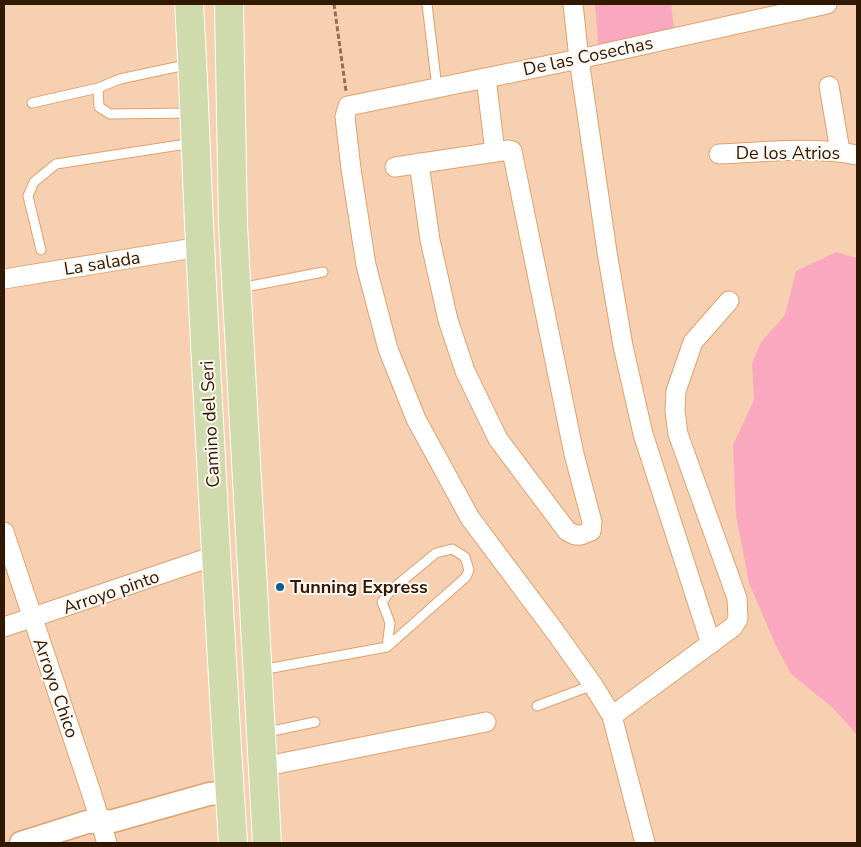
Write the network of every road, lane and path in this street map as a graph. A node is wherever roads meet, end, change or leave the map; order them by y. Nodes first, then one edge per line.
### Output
1 (189, 4) edge
2 (229, 4) edge
3 (334, 4) edge
4 (427, 4) edge
5 (572, 4) edge
6 (827, 4) edge
7 (579, 59) junction
8 (193, 63) junction
9 (486, 78) junction
10 (829, 86) dead end
11 (98, 88) junction
12 (437, 88) junction
13 (32, 103) dead end
14 (348, 106) junction
15 (196, 113) junction
16 (195, 142) junction
17 (495, 152) junction
18 (849, 153) edge
19 (720, 154) dead end
20 (419, 163) junction
21 (394, 167) dead end
22 (200, 247) junction
23 (41, 250) dead end
24 (323, 272) dead end
25 (4, 279) edge
26 (237, 288) junction
27 (729, 301) dead end
28 (4, 532) edge
29 (217, 556) junction
30 (32, 618) junction
31 (4, 627) edge
32 (711, 644) junction
33 (387, 647) junction
34 (258, 670) junction
35 (593, 685) junction
36 (537, 706) dead end
37 (612, 716) junction
38 (315, 722) dead end
39 (486, 722) dead end
40 (261, 734) junction
41 (262, 767) junction
42 (230, 792) junction
43 (100, 822) junction
44 (21, 843) edge
45 (107, 843) edge
46 (233, 843) edge
47 (254, 843) edge
48 (267, 843) edge
49 (645, 843) edge

1 - 8 main road, Camino del Seri
2 - 26 main road, Camino del Seri
3 - 14 path
4 - 12 lane
5 - 7 street
6 - 7 street, De las Cosechas
7 - 9 street, De las Cosechas
7 - 32 street
8 - 11 lane
8 - 15 main road, Camino del Seri
9 - 12 street, De las Cosechas
9 - 17 street
10 - 18 street
11 - 13 lane
11 - 15 lane
12 - 14 street, De las Cosechas
14 - 35 street
15 - 16 main road, Camino del Seri
16 - 22 main road, Camino del Seri
16 - 23 lane
17 - 20 street
17 - 20 street
18 - 19 street, De los Atrios
20 - 21 street
22 - 25 street, La salada
22 - 29 main road, Camino del Seri
24 - 26 lane
26 - 34 main road, Camino del Seri
27 - 32 street
28 - 30 street, Arroyo Chico
29 - 30 street, Arroyo pinto
29 - 42 main road, Camino del Seri
30 - 31 street, Arroyo pinto
30 - 43 street, Arroyo Chico
32 - 37 street
33 - 33 lane
33 - 34 lane
34 - 40 main road, Camino del Seri
35 - 36 lane
35 - 37 street
37 - 49 street
38 - 40 lane
39 - 41 street
40 - 41 main road, Camino del Seri
41 - 48 main road, Camino del Seri
42 - 43 street
42 - 46 main road, Camino del Seri
42 - 47 main road
43 - 44 street
43 - 45 street, Arroyo Chico

